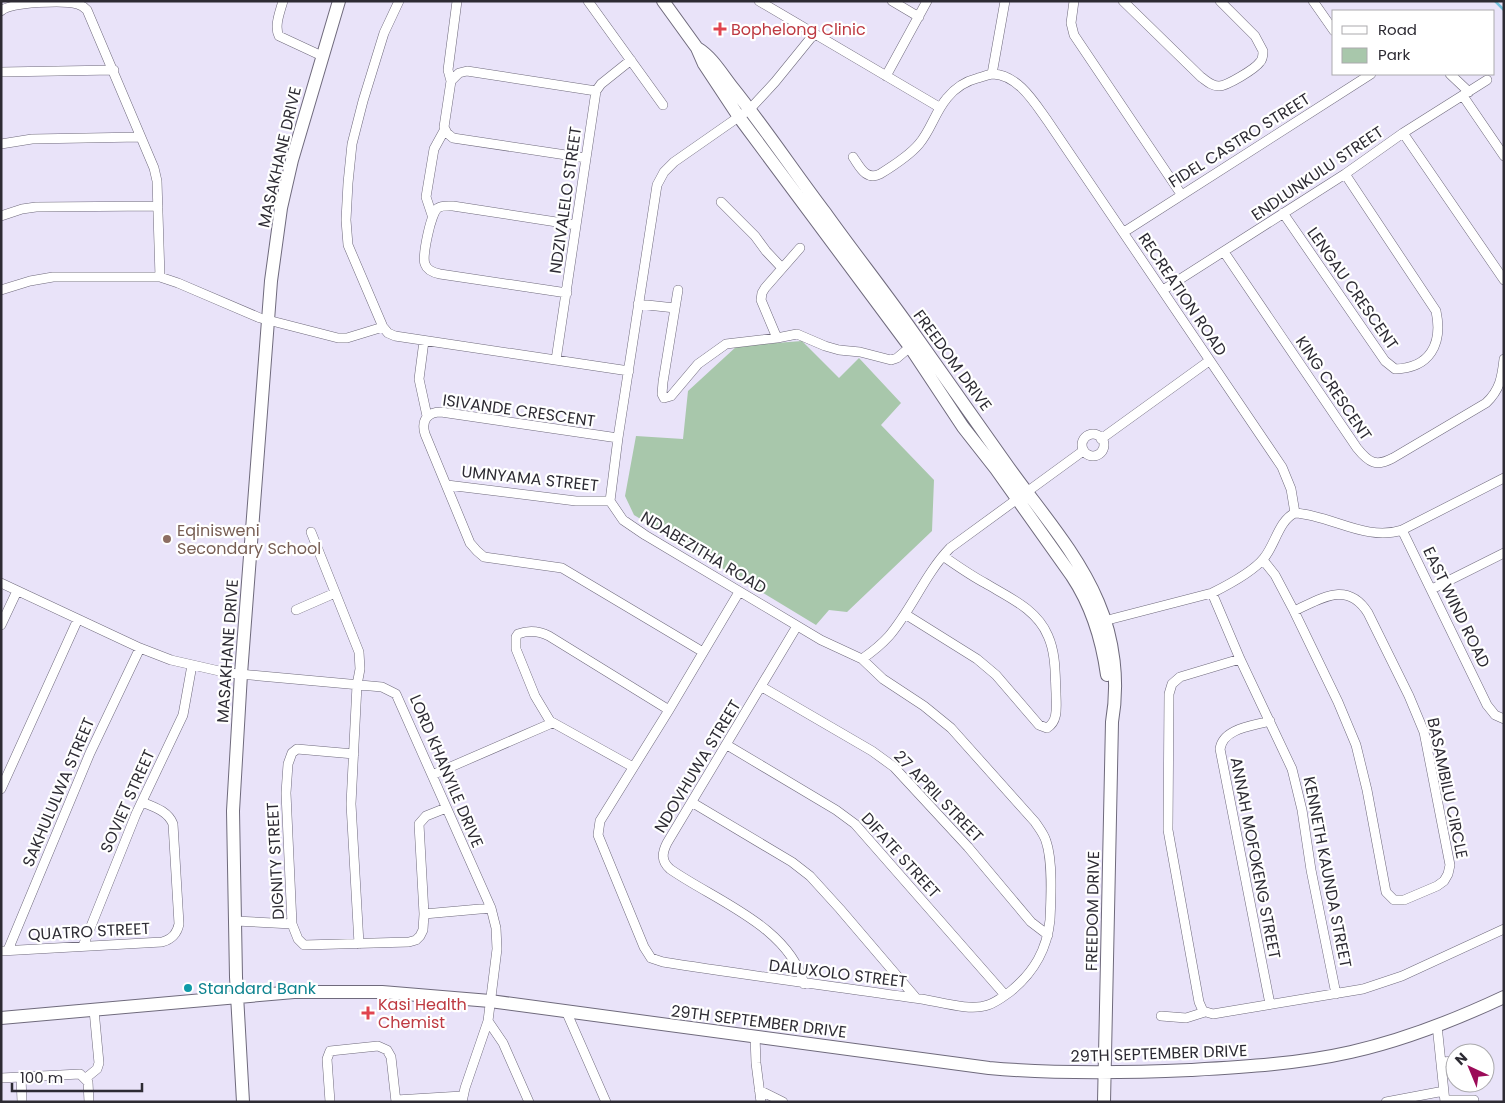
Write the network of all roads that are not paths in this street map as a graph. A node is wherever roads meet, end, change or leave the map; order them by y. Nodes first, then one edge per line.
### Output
1 (283, 1) edge
2 (339, 1) edge
3 (399, 1) edge
4 (457, 1) edge
5 (588, 1) edge
6 (663, 1) edge
7 (759, 1) edge
8 (892, 1) edge
9 (927, 1) edge
10 (1005, 1) edge
11 (1074, 1) edge
12 (1123, 1) edge
13 (1220, 1) edge
14 (1313, 1) edge
15 (1, 10) edge
16 (918, 17) junction
17 (1332, 27) edge
18 (814, 34) junction
19 (322, 56) junction
20 (630, 60) junction
21 (114, 70) junction
22 (1, 72) edge
23 (992, 74) junction
24 (1367, 75) edge
25 (1451, 75) edge
26 (886, 76) junction
27 (1487, 80) dead end
28 (451, 81) junction
29 (596, 91) junction
30 (1466, 94) junction
31 (663, 105) dead end
32 (940, 108) junction
33 (745, 113) junction
34 (445, 129) junction
35 (1403, 133) junction
36 (140, 137) junction
37 (1, 144) edge
38 (1504, 156) edge
39 (853, 157) dead end
40 (586, 158) junction
41 (1345, 174) junction
42 (1181, 194) junction
43 (721, 202) dead end
44 (158, 206) junction
45 (1284, 213) junction
46 (432, 215) junction
47 (1, 216) edge
48 (576, 226) junction
49 (1124, 232) junction
50 (800, 248) dead end
51 (1224, 252) junction
52 (782, 268) junction
53 (160, 277) junction
54 (1504, 280) edge
55 (1, 290) edge
56 (678, 290) dead end
57 (1163, 290) junction
58 (567, 293) junction
59 (638, 304) junction
60 (675, 308) junction
61 (269, 321) junction
62 (383, 327) junction
63 (777, 338) junction
64 (424, 341) junction
65 (910, 347) junction
66 (1504, 359) edge
67 (556, 360) junction
68 (1209, 361) junction
69 (629, 371) junction
70 (427, 416) junction
71 (618, 438) junction
72 (1101, 439) junction
73 (1083, 451) junction
74 (1504, 478) edge
75 (447, 485) junction
76 (1022, 495) junction
77 (610, 501) junction
78 (1295, 513) junction
79 (1402, 530) junction
80 (311, 532) dead end
81 (1504, 553) edge
82 (943, 556) junction
83 (1263, 560) junction
84 (1, 583) edge
85 (1432, 589) junction
86 (17, 590) junction
87 (739, 592) junction
88 (336, 593) junction
89 (1212, 593) junction
90 (296, 610) dead end
91 (1294, 611) junction
92 (905, 614) junction
93 (78, 619) junction
94 (1100, 622) junction
95 (1, 625) edge
96 (797, 626) junction
97 (140, 648) junction
98 (703, 652) junction
99 (862, 659) junction
100 (1240, 659) junction
101 (192, 665) junction
102 (241, 674) junction
103 (357, 686) junction
104 (762, 687) junction
105 (669, 710) junction
106 (1504, 718) edge
107 (1270, 721) junction
108 (552, 723) junction
109 (727, 745) junction
110 (354, 754) junction
111 (633, 767) junction
112 (432, 775) junction
113 (1, 789) edge
114 (142, 802) junction
115 (693, 803) junction
116 (446, 808) junction
117 (491, 908) junction
118 (424, 914) junction
119 (235, 921) junction
120 (292, 924) junction
121 (1504, 929) edge
122 (1048, 935) junction
123 (359, 944) junction
124 (83, 946) junction
125 (5, 951) edge
126 (804, 984) junction
127 (1336, 994) junction
128 (1005, 995) junction
129 (1504, 997) edge
130 (237, 998) junction
131 (916, 998) junction
132 (490, 1001) junction
133 (1270, 1004) junction
134 (94, 1010) junction
135 (566, 1011) junction
136 (1205, 1012) junction
137 (1161, 1016) dead end
138 (1, 1018) edge
139 (488, 1022) junction
140 (1437, 1026) junction
141 (754, 1036) junction
142 (1442, 1062) junction
143 (1445, 1062) edge
144 (1105, 1073) junction
145 (1, 1078) edge
146 (21, 1078) junction
147 (86, 1078) junction
148 (759, 1090) junction
149 (1444, 1098) edge
150 (462, 1099) edge
151 (1474, 1100) dead end
152 (396, 1101) edge
153 (22, 1102) edge
154 (89, 1102) edge
155 (243, 1102) edge
156 (330, 1102) edge
157 (529, 1102) edge
158 (606, 1102) edge
159 (761, 1102) edge
160 (783, 1102) edge
161 (1104, 1102) edge
162 (1386, 1102) edge

1 - 19 street
2 - 19 street, MASAKHANE DRIVE
3 - 62 street
4 - 28 street
5 - 20 street
6 - 33 street, FREEDOM DRIVE
7 - 18 street
8 - 16 street
9 - 16 street
10 - 23 street
11 - 42 street
12 - 13 street
14 - 17 street
15 - 21 street
16 - 26 street
18 - 26 street
18 - 33 street
19 - 61 street, MASAKHANE DRIVE
20 - 29 street
20 - 31 street
21 - 22 street
21 - 36 street
23 - 32 street
23 - 49 street, RECREATION ROAD
24 - 42 street, FIDEL CASTRO STREET
25 - 30 street
26 - 32 street
27 - 30 street, ENDLUNKULU STREET
28 - 29 street
28 - 34 street
29 - 40 street, NDZIVALELO STREET
30 - 35 street, ENDLUNKULU STREET
30 - 38 street
32 - 39 street
33 - 59 street
33 - 65 street, FREEDOM DRIVE
33 - 76 street, FREEDOM DRIVE
34 - 40 street
34 - 46 street
35 - 41 street, ENDLUNKULU STREET
35 - 54 street
36 - 37 street
36 - 44 street
40 - 48 street, NDZIVALELO STREET
41 - 45 street, ENDLUNKULU STREET
41 - 45 street, LENGAU CRESCENT
42 - 49 street, FIDEL CASTRO STREET
43 - 52 street
44 - 47 street
44 - 53 street
45 - 51 street, ENDLUNKULU STREET
46 - 48 street
46 - 58 street
48 - 58 street, NDZIVALELO STREET
49 - 57 street, RECREATION ROAD
50 - 52 street
51 - 57 street, ENDLUNKULU STREET
51 - 66 street, KING CRESCENT
52 - 63 street
53 - 55 street
53 - 61 street
56 - 60 street
57 - 68 street, RECREATION ROAD
58 - 67 street, NDZIVALELO STREET
59 - 60 street
59 - 69 street
60 - 63 street
61 - 62 street
61 - 102 street, MASAKHANE DRIVE
62 - 64 street
63 - 65 street
64 - 67 street
64 - 70 street
65 - 76 street, FREEDOM DRIVE
67 - 69 street
68 - 72 street
68 - 78 street, RECREATION ROAD
69 - 71 street
70 - 71 street, ISIVANDE CRESCENT
70 - 75 street, ISIVANDE CRESCENT
71 - 77 street
72 - 73 street
72 - 73 street
73 - 76 street
74 - 79 street
75 - 77 street, UMNYAMA STREET
75 - 98 street, ISIVANDE CRESCENT
76 - 82 street
76 - 94 street, FREEDOM DRIVE
77 - 87 street, NDABEZITHA ROAD
78 - 79 street
78 - 83 street
79 - 85 street, EAST WIND ROAD
80 - 88 street
81 - 85 street
82 - 92 street
82 - 92 street
83 - 89 street
83 - 91 street, BASAMBILU CIRCLE
84 - 86 street, LORD KHANYILE DRIVE
85 - 106 street, EAST WIND ROAD
86 - 93 street, LORD KHANYILE DRIVE
86 - 95 street
87 - 96 street, NDABEZITHA ROAD
87 - 98 street, DALUXOLO STREET
88 - 90 street
88 - 103 street
89 - 94 street
89 - 100 street, KENNETH KAUNDA STREET
91 - 91 street, BASAMBILU CIRCLE
92 - 99 street
93 - 97 street, LORD KHANYILE DRIVE
93 - 113 street
94 - 144 street, FREEDOM DRIVE
96 - 99 street, NDABEZITHA ROAD
96 - 104 street, NDOVHUWA STREET
97 - 101 street, LORD KHANYILE DRIVE
97 - 125 street, SAKHULULWA STREET
98 - 105 street, DALUXOLO STREET
99 - 122 street, DALUXOLO STREET
100 - 107 street, KENNETH KAUNDA STREET
100 - 136 street
101 - 102 street, LORD KHANYILE DRIVE
101 - 114 street, SOVIET STREET
102 - 103 street, LORD KHANYILE DRIVE
102 - 119 street, MASAKHANE DRIVE
103 - 110 street
103 - 112 street, LORD KHANYILE DRIVE
104 - 109 street, NDOVHUWA STREET
104 - 122 street, 27 APRIL STREET
105 - 108 street
105 - 111 street, DALUXOLO STREET
107 - 127 street, KENNETH KAUNDA STREET
107 - 133 street, ANNAH MOFOKENG STREET
108 - 111 street
108 - 112 street
109 - 115 street, NDOVHUWA STREET
109 - 128 street, DIFATE STREET
110 - 120 street, DIGNITY STREET
110 - 123 street
111 - 126 street, DALUXOLO STREET
112 - 116 street, LORD KHANYILE DRIVE
114 - 124 street, SOVIET STREET
114 - 124 street, QUATRO STREET
115 - 126 street, NDOVHUWA STREET
115 - 131 street
116 - 117 street, LORD KHANYILE DRIVE
116 - 118 street, DIGNITY STREET
117 - 118 street
117 - 132 street, LORD KHANYILE DRIVE
118 - 123 street, DIGNITY STREET
119 - 120 street
119 - 130 street, MASAKHANE DRIVE
120 - 123 street, DIGNITY STREET
121 - 127 street
122 - 128 street, DALUXOLO STREET
124 - 125 street, QUATRO STREET
126 - 131 street, DALUXOLO STREET
127 - 133 street
128 - 131 street, DALUXOLO STREET
129 - 140 street, 29TH SEPTEMBER DRIVE
130 - 132 street, 29TH SEPTEMBER DRIVE
130 - 134 street, 29TH SEPTEMBER DRIVE
130 - 155 street, MASAKHANE DRIVE
132 - 135 street, 29TH SEPTEMBER DRIVE
132 - 139 street, LORD KHANYILE DRIVE
133 - 136 street
134 - 138 street, 29TH SEPTEMBER DRIVE
134 - 147 street
135 - 141 street, 29TH SEPTEMBER DRIVE
135 - 158 street
136 - 137 street
139 - 150 street, LORD KHANYILE DRIVE
139 - 157 street
140 - 142 street
140 - 144 street, 29TH SEPTEMBER DRIVE
141 - 144 street, 29TH SEPTEMBER DRIVE
141 - 148 street
142 - 143 street
142 - 149 street
144 - 161 street, FREEDOM DRIVE
145 - 146 street
146 - 147 street
146 - 153 street
147 - 154 street
148 - 159 street
148 - 160 street
149 - 151 street
149 - 162 street
150 - 152 street
152 - 156 street

